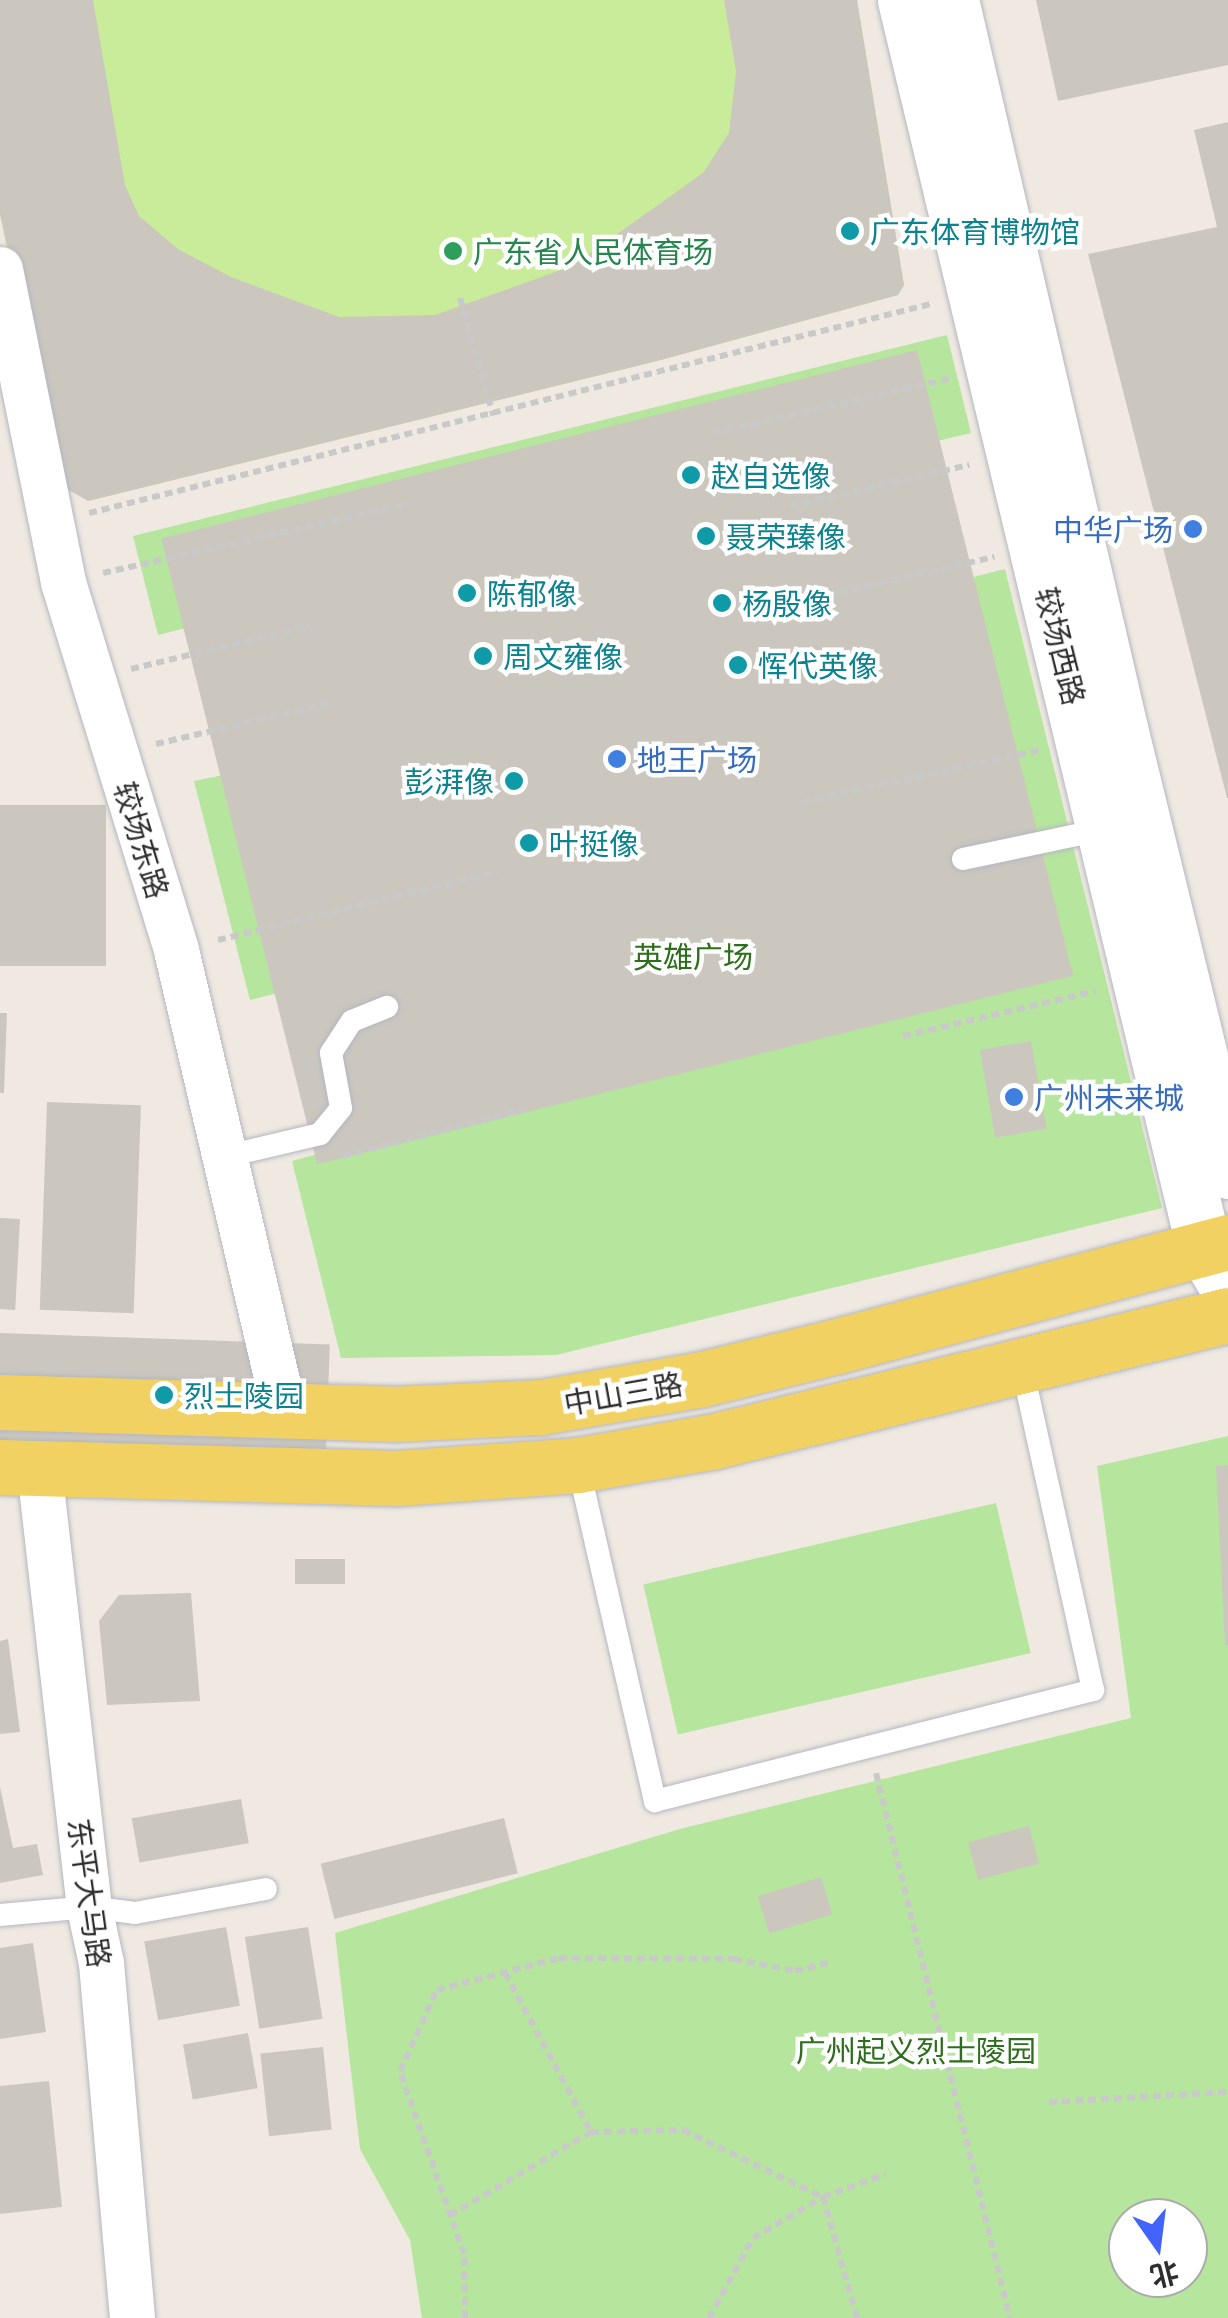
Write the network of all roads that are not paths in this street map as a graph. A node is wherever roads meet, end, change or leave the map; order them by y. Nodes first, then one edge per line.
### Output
1 (905, 0) edge
2 (952, 0) edge
3 (0, 269) edge
4 (1105, 829) junction
5 (963, 858) dead end
6 (387, 1007) dead end
7 (224, 1157) junction
8 (1228, 1172) edge
9 (1220, 1259) edge
10 (1228, 1314) edge
11 (1022, 1366) junction
12 (0, 1402) edge
13 (284, 1411) junction
14 (578, 1465) junction
15 (19, 1468) edge
16 (266, 1890) dead end
17 (89, 1907) junction
18 (0, 1916) edge
19 (132, 2318) edge

1 - 4 street, 较场西路
2 - 8 street, 较场西路
3 - 7 street, 较场东路
4 - 5 lane
4 - 9 street, 较场西路
6 - 7 lane
7 - 13 street, 较场东路
9 - 13 main road, 中山三路
10 - 11 main road
11 - 14 main road
11 - 14 lane
12 - 13 main road, 中山三路
14 - 15 main road
15 - 17 street, 东平大马路
16 - 17 lane
17 - 18 lane
17 - 19 street, 东平大马路

